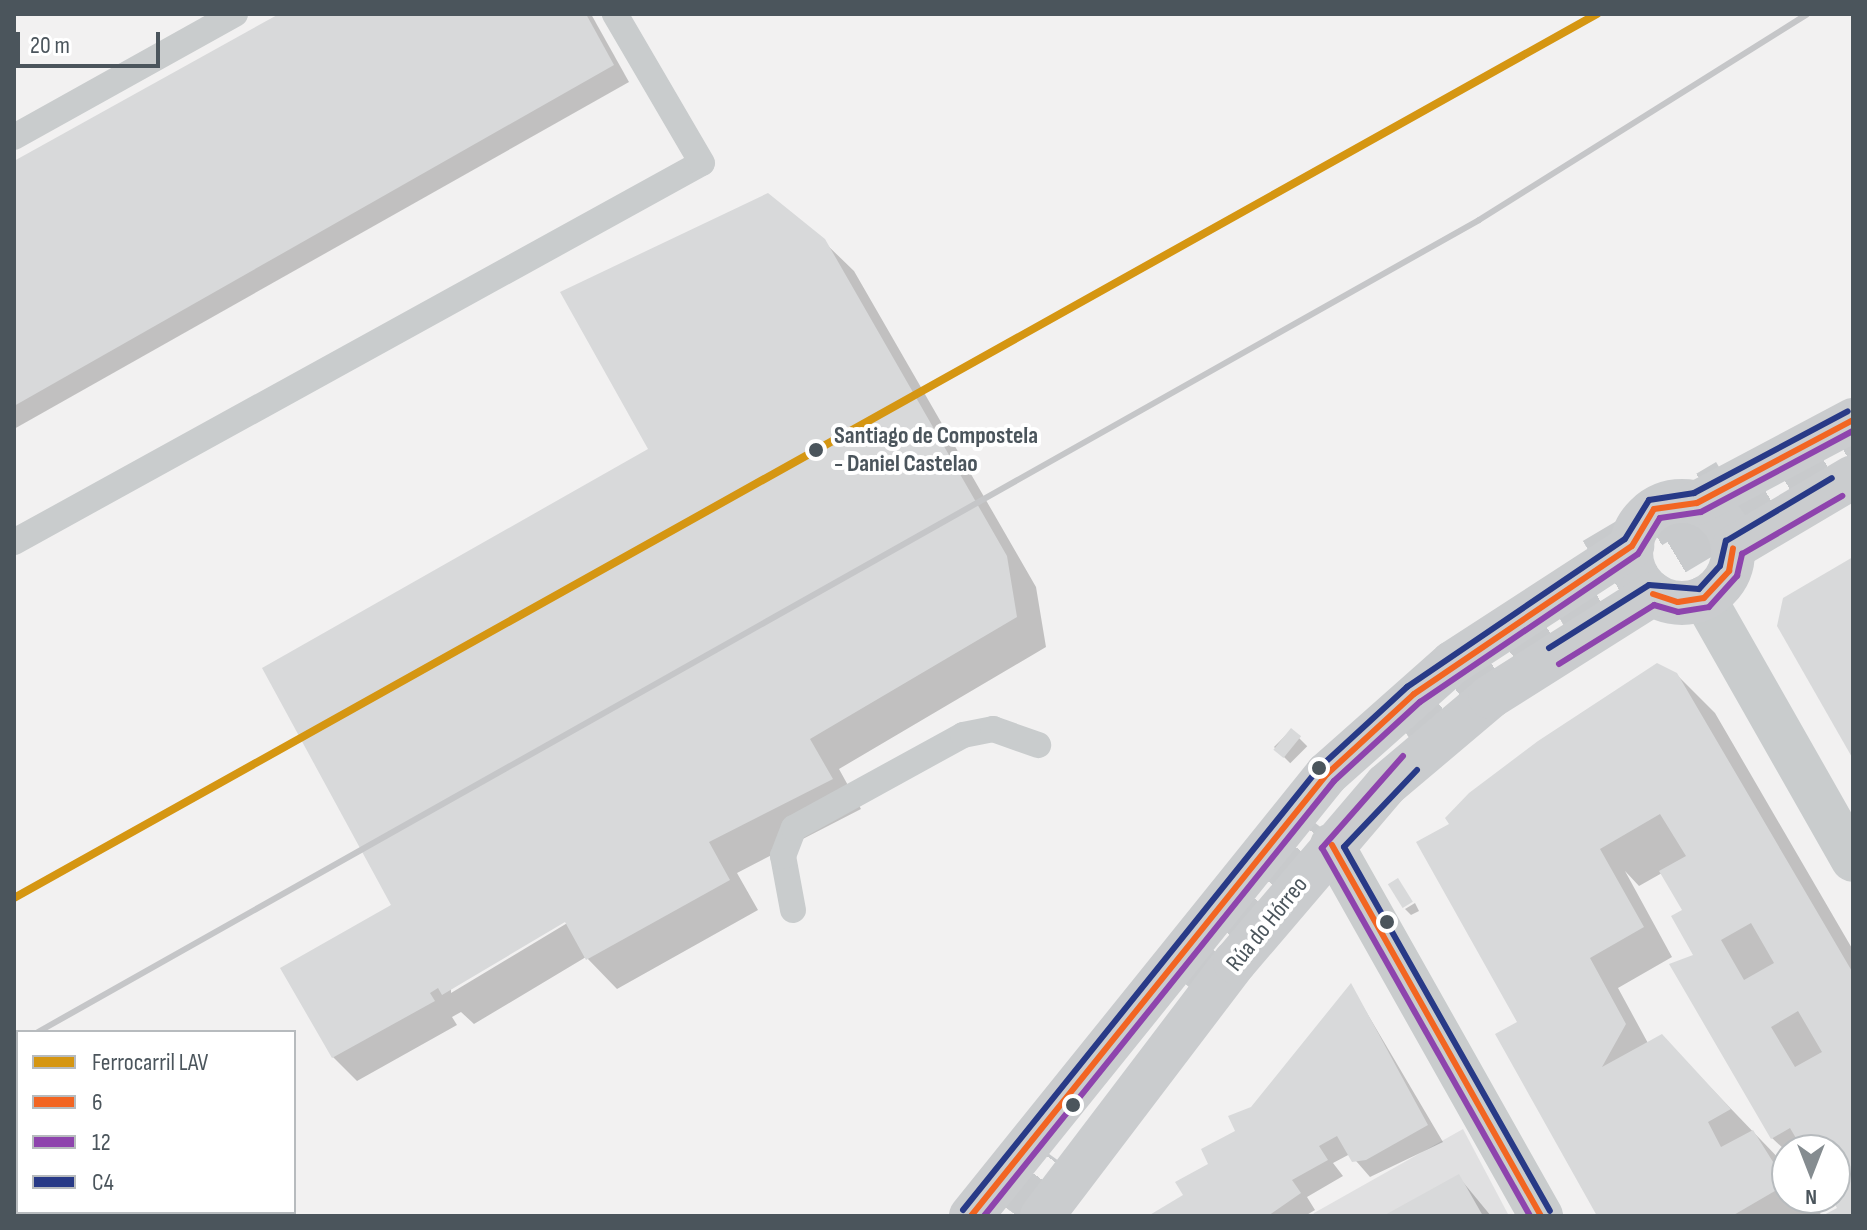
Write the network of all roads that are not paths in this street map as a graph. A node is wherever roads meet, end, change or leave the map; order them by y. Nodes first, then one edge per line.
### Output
1 (235, 14) edge
2 (615, 14) edge
3 (14, 137) edge
4 (1853, 420) edge
5 (1853, 477) edge
6 (1697, 503) junction
7 (14, 542) edge
8 (1632, 546) junction
9 (1733, 548) junction
10 (1653, 594) junction
11 (1704, 598) junction
12 (1038, 745) dead end
13 (1332, 845) junction
14 (1853, 860) edge
15 (793, 910) dead end
16 (971, 1216) edge
17 (1042, 1216) edge
18 (1541, 1216) edge

1 - 3 lane
2 - 7 lane
4 - 6 main road
5 - 9 main road
6 - 8 main road
6 - 9 main road
8 - 10 main road
8 - 16 main road, Rúa do Hórreo
9 - 11 main road
10 - 11 main road
10 - 13 main road, Rúa do Hórreo
11 - 14 street
12 - 15 lane
13 - 17 main road, Rúa do Hórreo
13 - 18 street

